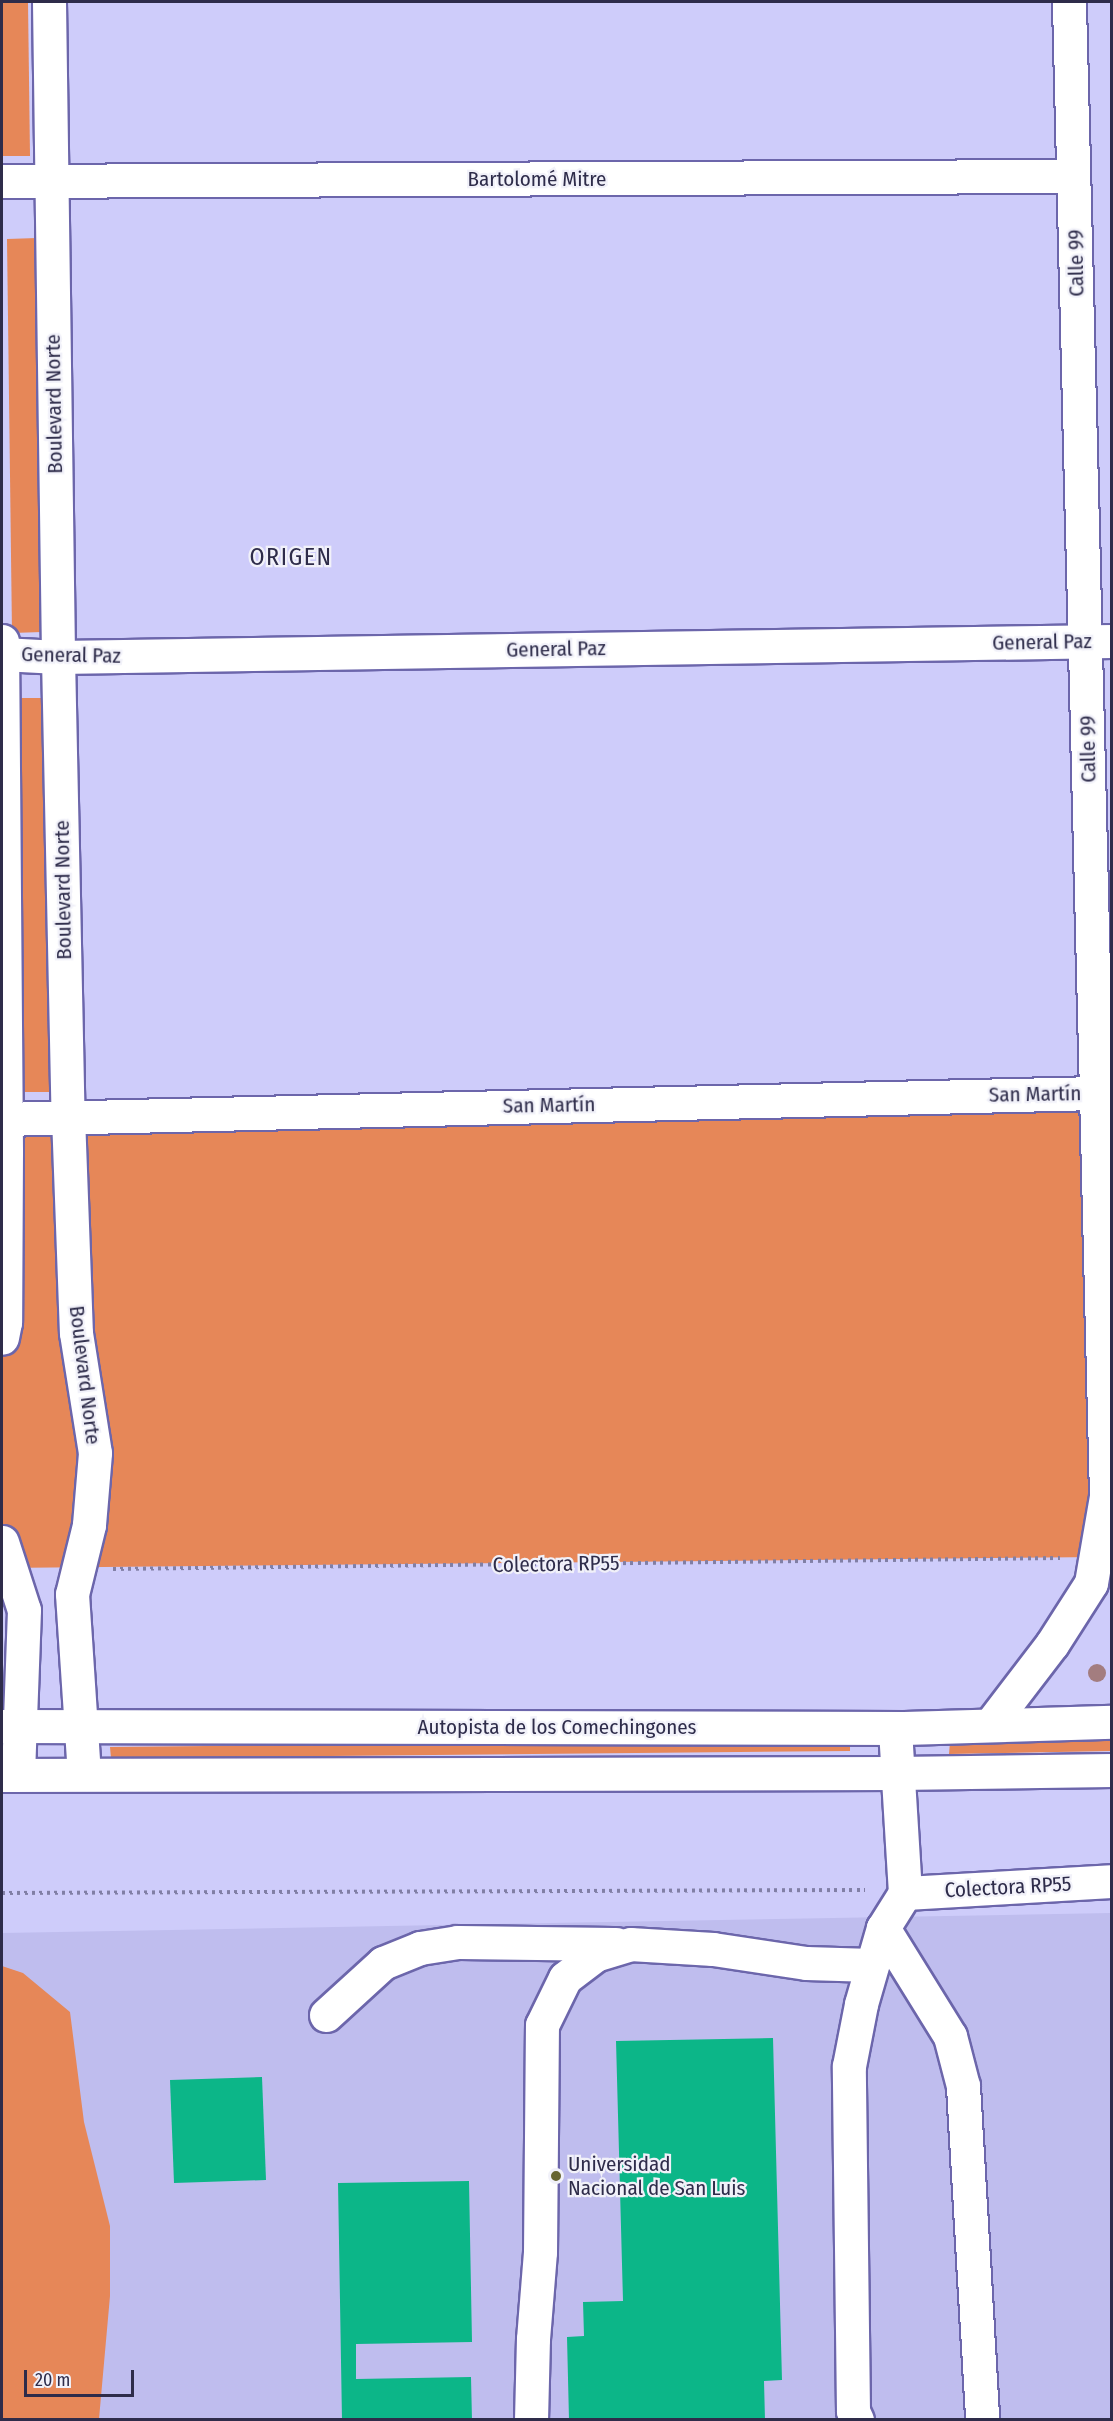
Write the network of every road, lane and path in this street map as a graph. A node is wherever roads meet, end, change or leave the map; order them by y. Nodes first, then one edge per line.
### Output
1 (49, 2) edge
2 (1069, 2) edge
3 (1073, 176) junction
4 (2, 181) edge
5 (50, 182) junction
6 (2, 641) edge
7 (1098, 641) edge
8 (2, 654) edge
9 (57, 657) junction
10 (1096, 1093) junction
11 (68, 1116) junction
12 (4, 1119) edge
13 (2, 1338) edge
14 (1109, 1505) edge
15 (2, 1542) edge
16 (1066, 1557) dead end
17 (104, 1569) dead end
18 (1112, 1722) edge
19 (990, 1725) junction
20 (11, 1726) edge
21 (82, 1727) junction
22 (894, 1728) junction
23 (1112, 1770) edge
24 (897, 1773) junction
25 (84, 1774) junction
26 (10, 1775) edge
27 (1112, 1881) edge
28 (2, 1893) edge
29 (905, 1893) junction
30 (883, 1928) junction
31 (630, 1944) junction
32 (872, 1965) junction
33 (326, 2014) dead end
34 (531, 2420) edge
35 (857, 2420) edge
36 (982, 2420) edge

1 - 5 street, Boulevard Norte
2 - 3 street, Calle 99
3 - 5 street, Bartolomé Mitre
3 - 7 street, Calle 99
4 - 5 street, Bartolomé Mitre
5 - 9 street, Boulevard Norte
6 - 8 street
7 - 9 street, General Paz
7 - 10 street, Calle 99
8 - 9 street, General Paz
8 - 12 street
9 - 11 street, Boulevard Norte
10 - 11 street, San Martín
10 - 14 street, Calle 99
11 - 12 street, San Martín
11 - 21 street, Boulevard Norte
12 - 13 street
14 - 19 street, Calle 99
15 - 20 street
16 - 17 path, Colectora RP55
18 - 19 street, Autopista de los Comechingones
19 - 22 street, Autopista de los Comechingones
20 - 21 street, Autopista de los Comechingones
20 - 26 street
21 - 22 street, Autopista de los Comechingones
21 - 25 street, Boulevard Norte
22 - 24 street
23 - 24 street
24 - 25 street
24 - 29 street
25 - 26 street
27 - 29 street, Colectora RP55
28 - 29 path
29 - 30 street
30 - 32 street
30 - 36 street
31 - 32 street
31 - 33 street
31 - 34 street
32 - 35 street

